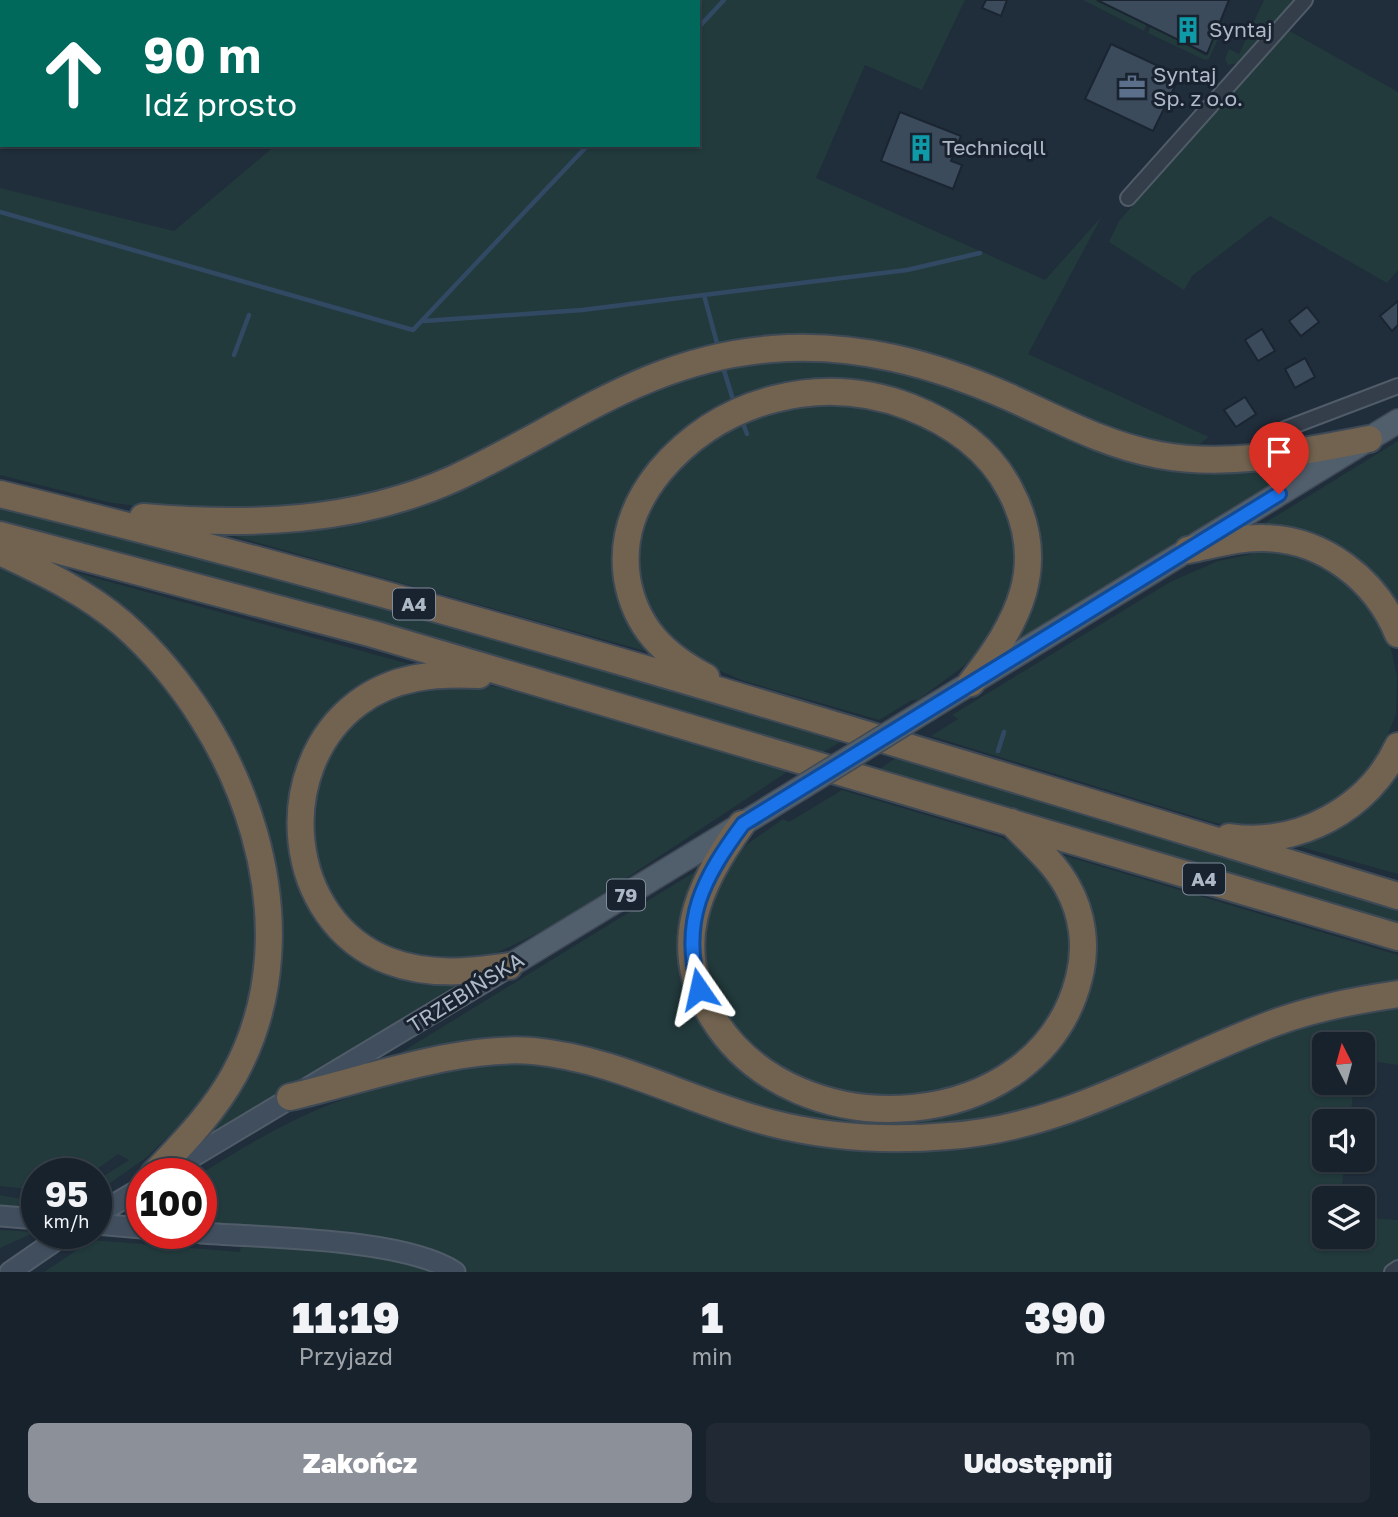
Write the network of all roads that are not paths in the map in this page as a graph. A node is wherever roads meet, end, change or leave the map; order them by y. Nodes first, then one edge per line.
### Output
1 (1305, 0) edge
2 (1128, 198) dead end
3 (1398, 386) edge
4 (1398, 421) edge
5 (1285, 429) dead end
6 (1369, 439) junction
7 (0, 494) edge
8 (72, 511) junction
9 (0, 535) edge
10 (1188, 550) junction
11 (0, 551) edge
12 (1398, 634) edge
13 (526, 678) junction
14 (971, 683) junction
15 (754, 703) junction
16 (1398, 746) edge
17 (1010, 821) junction
18 (743, 824) junction
19 (1179, 830) junction
20 (1398, 896) edge
21 (1398, 937) edge
22 (509, 966) junction
23 (1398, 994) edge
24 (290, 1097) junction
25 (168, 1158) edge
26 (190, 1158) edge
27 (0, 1216) edge
28 (21, 1218) edge
29 (217, 1234) edge
30 (39, 1249) edge
31 (36, 1251) junction
32 (0, 1263) edge
33 (1398, 1268) edge
34 (10, 1272) edge
35 (455, 1272) edge
36 (1392, 1272) edge

1 - 2 street
3 - 5 street
4 - 6 main road, 79
6 - 8 highway
6 - 10 main road, 79
7 - 8 highway, A4
8 - 15 highway, A4
9 - 13 highway, A4
10 - 12 highway
10 - 14 main road, 79
11 - 25 highway
13 - 17 highway, A4
13 - 22 highway
14 - 15 highway
14 - 18 main road, TRZEBIŃSKA / 79, bridge
15 - 19 highway, A4
16 - 19 highway
17 - 18 highway
17 - 21 highway, A4
18 - 22 main road, TRZEBIŃSKA / 79
19 - 20 highway, A4
22 - 24 main road, TRZEBIŃSKA / 79
23 - 24 highway
24 - 26 main road, TRZEBIŃSKA / 79
27 - 28 main road
29 - 35 main road
30 - 31 main road
31 - 32 main road
31 - 34 main road
33 - 36 street

